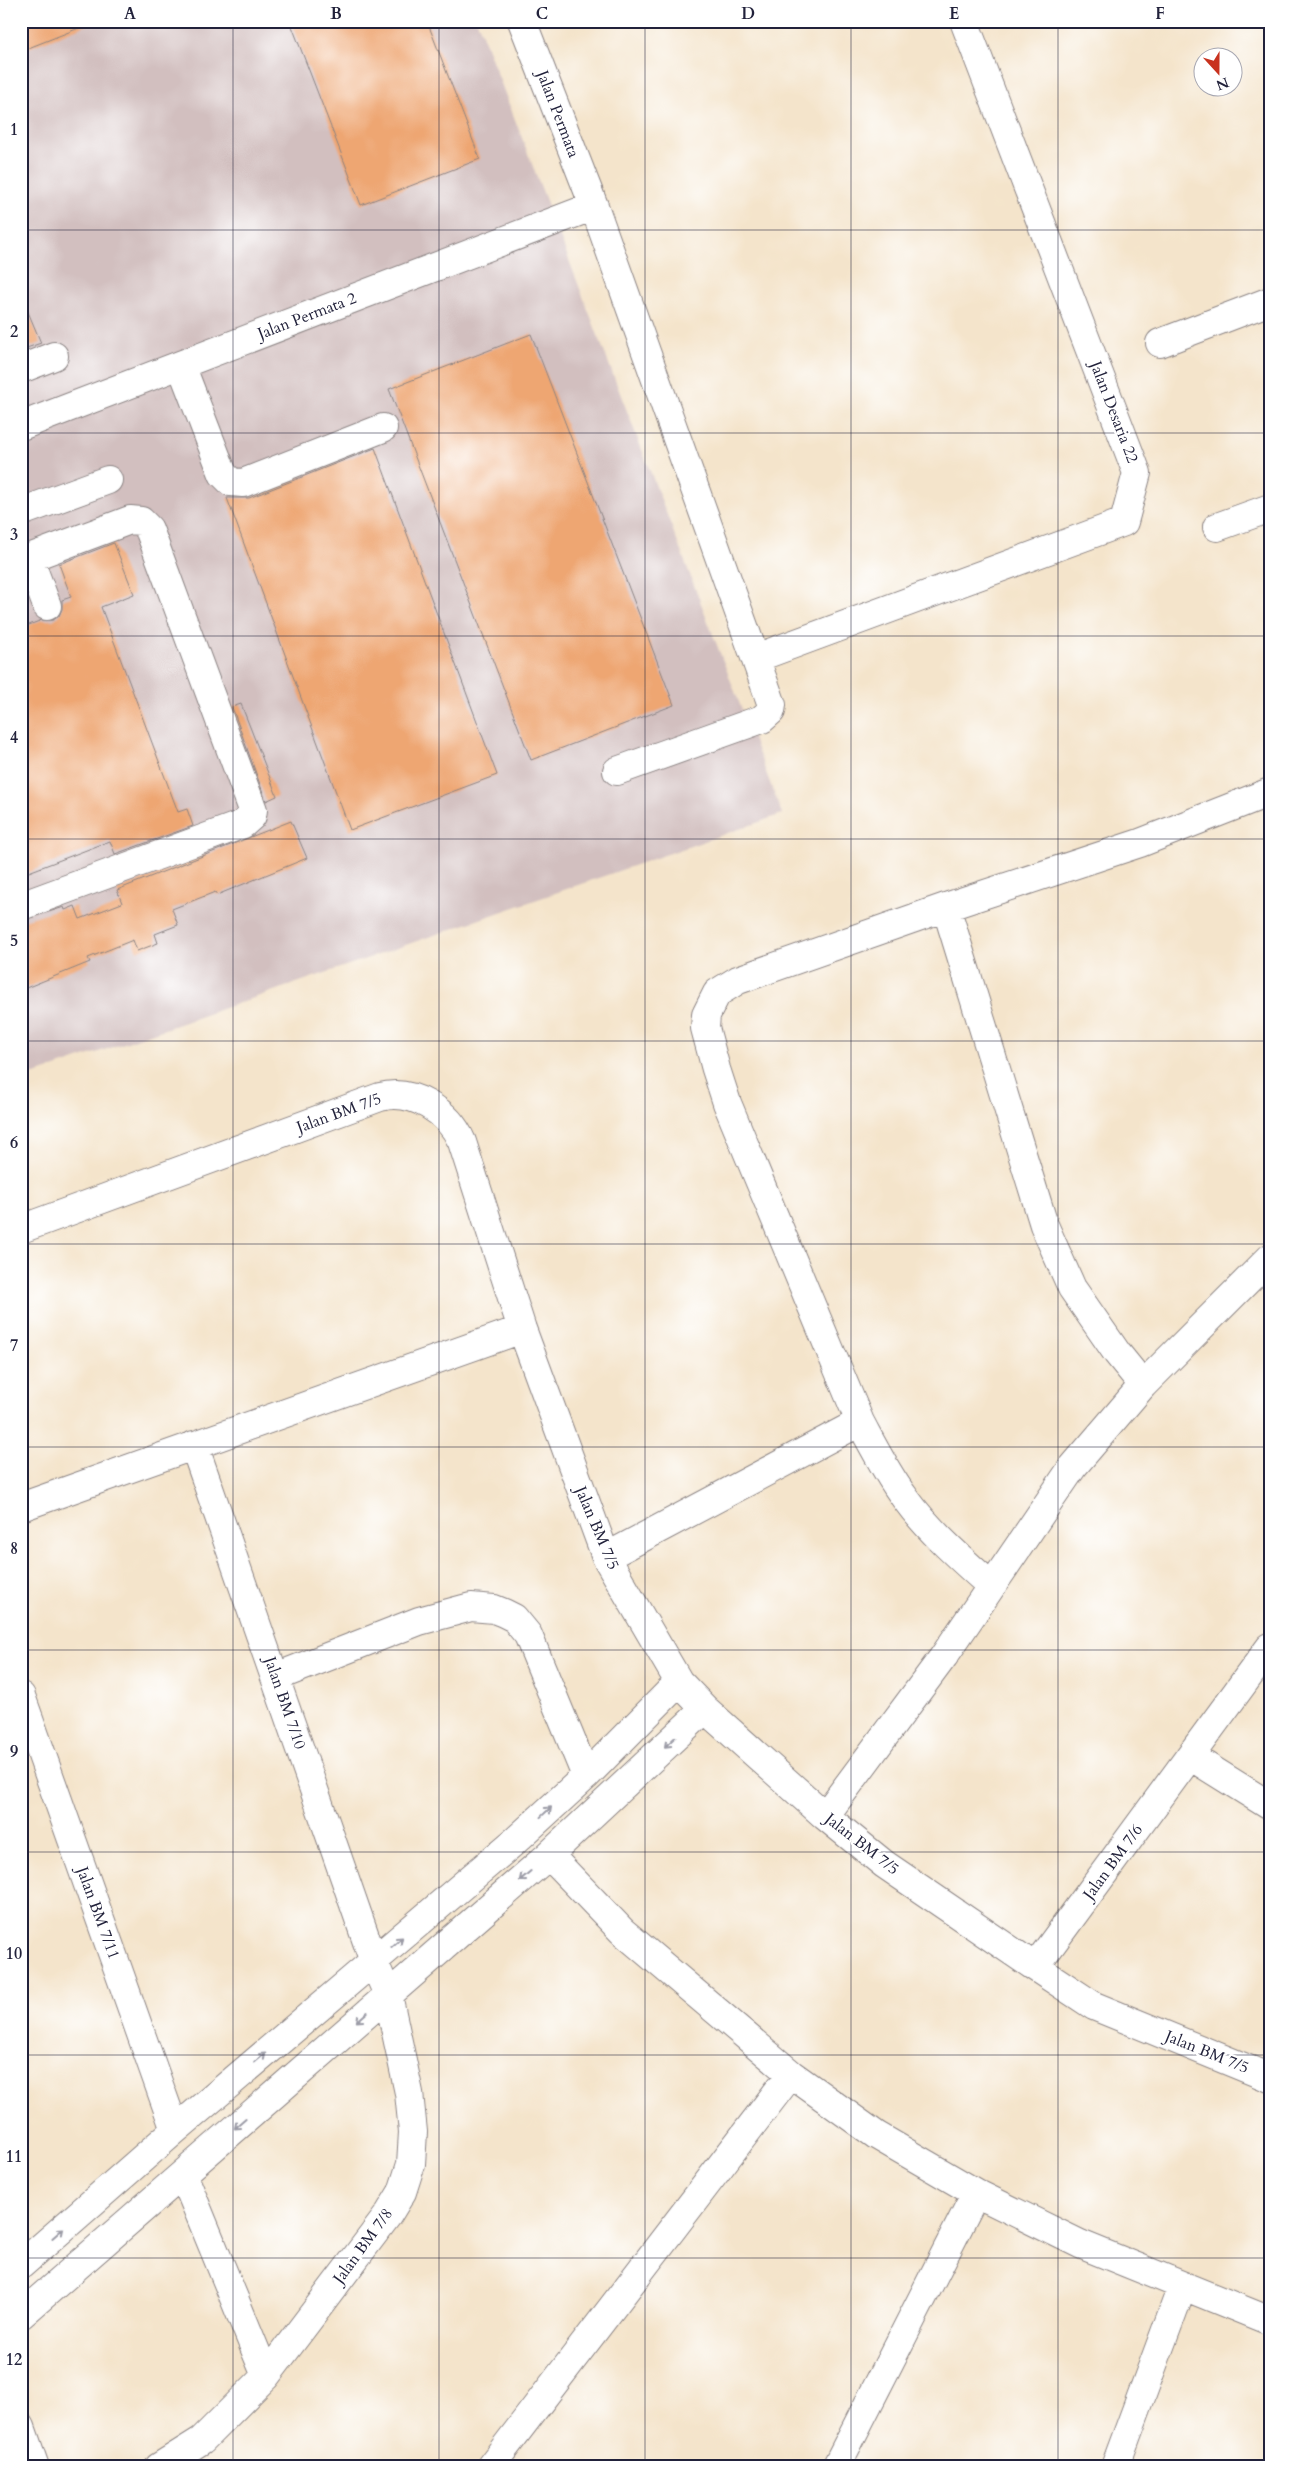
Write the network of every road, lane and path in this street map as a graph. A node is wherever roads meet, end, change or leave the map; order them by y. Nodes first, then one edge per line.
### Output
1 (522, 21) edge
2 (964, 21) edge
3 (594, 206) junction
4 (1270, 301) edge
5 (1160, 343) dead end
6 (54, 356) dead end
7 (181, 365) junction
8 (21, 369) edge
9 (21, 426) edge
10 (383, 428) dead end
11 (108, 480) dead end
12 (1270, 508) edge
13 (21, 512) edge
14 (1218, 528) dead end
15 (25, 559) edge
16 (47, 606) dead end
17 (756, 658) junction
18 (617, 771) dead end
19 (1270, 792) edge
20 (21, 906) edge
21 (946, 907) junction
22 (21, 1229) edge
23 (1270, 1258) edge
24 (522, 1329) junction
25 (1142, 1385) junction
26 (860, 1422) junction
27 (194, 1445) junction
28 (21, 1507) edge
29 (606, 1557) junction
30 (990, 1586) junction
31 (1270, 1647) edge
32 (276, 1677) junction
33 (679, 1682) junction
34 (21, 1696) edge
35 (705, 1709) junction
36 (1190, 1756) junction
37 (586, 1776) junction
38 (1270, 1806) edge
39 (824, 1816) junction
40 (549, 1855) junction
41 (374, 1962) junction
42 (1035, 1967) junction
43 (388, 1995) junction
44 (791, 2074) junction
45 (1270, 2078) edge
46 (175, 2130) junction
47 (183, 2174) junction
48 (976, 2194) junction
49 (21, 2266) edge
50 (1182, 2287) junction
51 (21, 2315) edge
52 (1270, 2321) edge
53 (266, 2376) junction
54 (21, 2427) edge
55 (35, 2467) edge
56 (159, 2467) edge
57 (490, 2467) edge
58 (836, 2467) edge
59 (1115, 2467) edge

1 - 3 street, Jalan Permata
2 - 17 street, Jalan Desaria 22
3 - 7 street, Jalan Permata 2
3 - 17 street, Jalan Permata
4 - 5 street
6 - 8 street
7 - 9 street, Jalan Permata 2
7 - 10 street
11 - 13 street
12 - 14 street
15 - 16 street
15 - 20 street
17 - 18 street, Jalan Permata
19 - 21 street
21 - 25 street
21 - 26 street
22 - 24 street, Jalan BM 7/5
23 - 25 street
24 - 27 street
24 - 29 street, Jalan BM 7/5
25 - 30 street
26 - 29 street
26 - 30 street
27 - 28 street
27 - 32 street, Jalan BM 7/10
29 - 33 street, Jalan BM 7/5
30 - 39 street
31 - 36 street, Jalan BM 7/6
32 - 37 street
32 - 41 street, Jalan BM 7/10
33 - 35 street, Jalan BM 7/5
33 - 37 street
34 - 46 street, Jalan BM 7/11
35 - 39 street, Jalan BM 7/5
35 -> 40 street
36 - 38 street
36 - 42 street, Jalan BM 7/6
41 -> 37 street
39 - 42 street, Jalan BM 7/5
40 -> 43 street
40 - 44 street
41 - 43 street, Jalan BM 7/8
46 -> 41 street
42 - 45 street, Jalan BM 7/5
43 -> 47 street
43 - 53 street, Jalan BM 7/8
44 - 48 street
44 - 57 street
49 -> 46 street
47 - 51 street
47 - 53 street
48 - 50 street
48 - 58 street
50 - 52 street
50 - 59 street
53 - 56 street, Jalan BM 7/8
54 - 55 street

